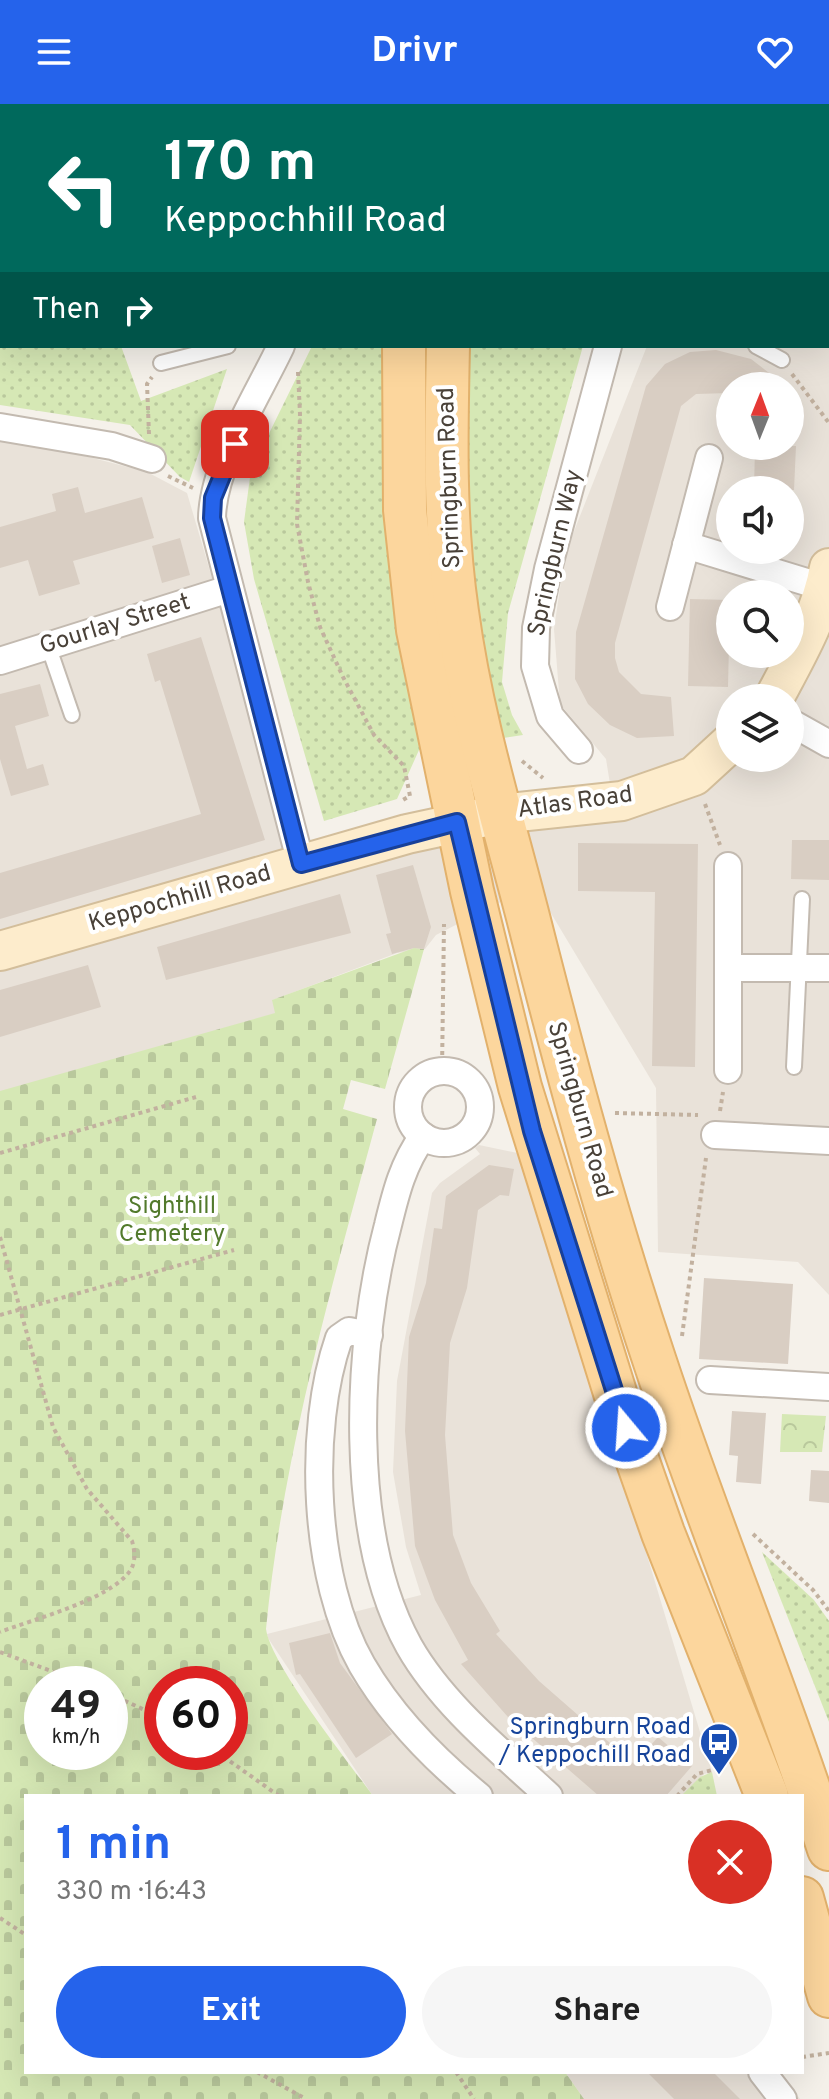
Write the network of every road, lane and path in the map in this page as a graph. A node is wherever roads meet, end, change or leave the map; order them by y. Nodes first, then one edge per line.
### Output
1 (220, 348) edge
2 (404, 348) edge
3 (448, 348) edge
4 (607, 348) edge
5 (760, 348) edge
6 (288, 353) edge
7 (782, 360) joint
8 (161, 363) joint
9 (829, 423) edge
10 (0, 427) edge
11 (709, 458) dead end
12 (152, 459) junction
13 (213, 498) junction
14 (686, 545) junction
15 (827, 578) edge
16 (229, 589) junction
17 (670, 607) dead end
18 (48, 645) junction
19 (0, 661) edge
20 (782, 684) edge
21 (72, 715) dead end
22 (804, 730) edge
23 (829, 744) edge
24 (579, 750) dead end
25 (716, 756) edge
26 (694, 776) junction
27 (500, 814) junction
28 (457, 822) junction
29 (407, 834) junction
30 (301, 864) junction
31 (728, 866) joint
32 (802, 899) dead end
33 (445, 916) dead end
34 (0, 951) edge
35 (728, 968) junction
36 (799, 968) junction
37 (829, 968) edge
38 (794, 1067) dead end
39 (728, 1070) joint
40 (442, 1071) junction
41 (196, 1097) dead end
42 (613, 1113) dead end
43 (715, 1135) junction
44 (423, 1136) junction
45 (829, 1141) edge
46 (0, 1153) edge
47 (0, 1237) edge
48 (234, 1250) dead end
49 (18, 1310) junction
50 (0, 1315) edge
51 (369, 1335) junction
52 (680, 1349) dead end
53 (710, 1380) dead end
54 (829, 1387) edge
55 (748, 1529) dead end
56 (829, 1611) edge
57 (0, 1632) edge
58 (0, 1652) edge
59 (38, 1666) edge
60 (242, 1770) edge
61 (760, 1780) edge
62 (276, 1794) edge
63 (477, 1794) edge
64 (547, 1794) edge
65 (679, 1794) edge
66 (829, 1849) edge
67 (804, 1907) edge
68 (0, 1918) edge
69 (24, 1934) edge
70 (822, 1990) edge
71 (829, 2053) edge
72 (804, 2057) edge
73 (261, 2074) edge
74 (457, 2074) edge
75 (764, 2074) edge
76 (306, 2099) edge
77 (474, 2099) edge
78 (783, 2099) edge

1 - 8 lane
2 - 28 main road, Springburn Road
3 - 27 main road, Springburn Road
4 - 24 street, Springburn Way
5 - 7 lane
6 - 13 street
6 - 29 path
7 - 9 path
8 - 12 path
10 - 12 street
11 - 14 street
12 - 13 path
13 - 16 street
14 - 15 street
14 - 17 street
15 - 20 street
16 - 18 street, Gourlay Street
16 - 30 street
18 - 19 street, Gourlay Street
18 - 21 lane
22 - 23 street
25 - 26 street, Atlas Road
26 - 27 street, Atlas Road
26 - 31 path
27 - 28 street, Keppochhill Road
27 - 66 main road, Springburn Road
28 - 29 street, Keppochhill Road
28 - 61 main road, Springburn Road
29 - 30 street, Keppochhill Road
30 - 34 street, Keppochhill Road
31 - 35 street
32 - 36 lane
33 - 40 path
35 - 36 street
35 - 39 street
36 - 37 street
36 - 38 lane
39 - 43 path
40 - 44 street
40 - 44 street
41 - 46 path
42 - 43 path
43 - 45 street
43 - 52 path
44 - 51 street
47 - 49 path
48 - 49 path
49 - 50 path
49 - 57 path
51 - 63 street
51 - 64 street
53 - 54 street
55 - 56 path
58 - 59 path
60 - 62 path
61 - 65 path
67 - 70 main road
68 - 69 path
71 - 72 path
73 - 76 path
74 - 77 path
75 - 78 street

